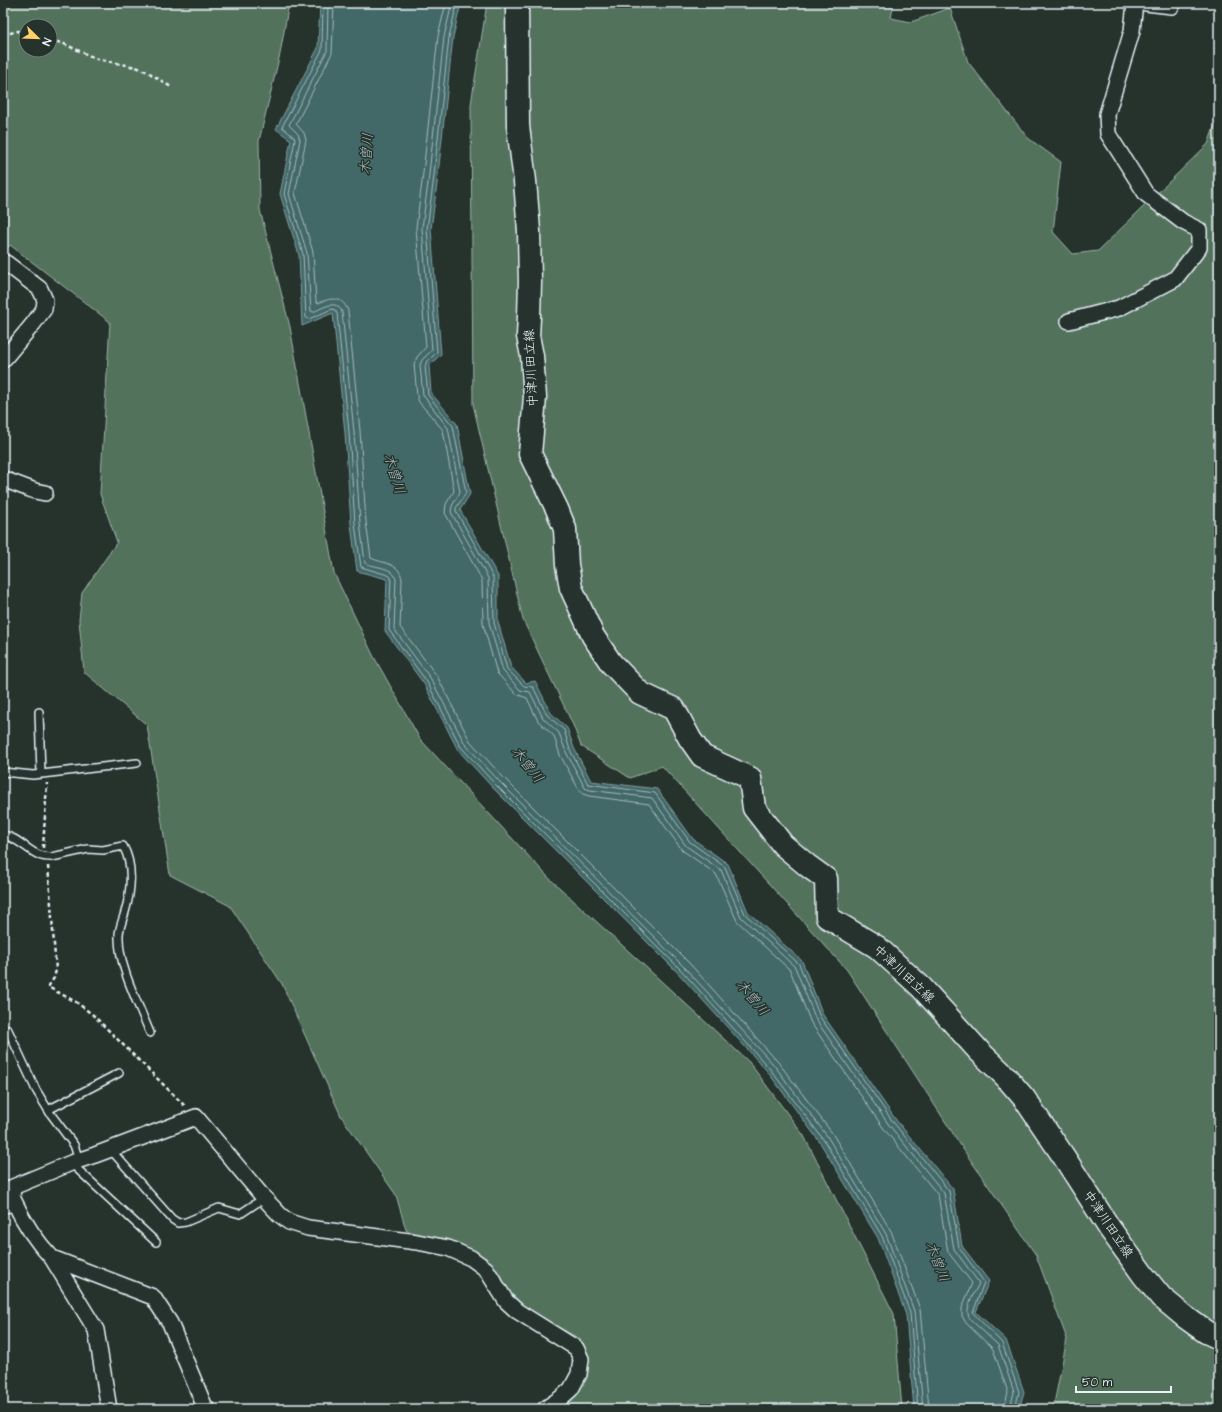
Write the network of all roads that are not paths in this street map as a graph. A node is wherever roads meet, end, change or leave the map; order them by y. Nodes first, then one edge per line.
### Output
1 (517, 3) edge
2 (1135, 3) edge
3 (1146, 3) edge
4 (1173, 3) edge
5 (6, 263) dead end
6 (1069, 321) dead end
7 (3, 360) edge
8 (3, 479) edge
9 (45, 494) dead end
10 (39, 712) dead end
11 (137, 763) dead end
12 (3, 772) edge
13 (44, 774) junction
14 (3, 835) edge
15 (8, 1030) dead end
16 (150, 1033) dead end
17 (119, 1073) dead end
18 (48, 1110) junction
19 (110, 1149) junction
20 (75, 1161) junction
21 (264, 1198) junction
22 (9, 1204) edge
23 (156, 1242) dead end
24 (52, 1258) junction
25 (1219, 1338) edge
26 (110, 1409) edge
27 (207, 1409) edge
28 (545, 1409) edge

1 - 25 main road, 中津川田立線
2 - 6 street
3 - 4 street
5 - 7 street
8 - 9 street
10 - 13 lane
11 - 13 lane
12 - 13 lane
14 - 16 lane
15 - 18 lane
17 - 18 lane
18 - 20 lane
19 - 20 street
19 - 21 lane
19 - 21 street
20 - 22 street
20 - 23 lane
21 - 28 street
22 - 24 street
24 - 26 street
24 - 27 street

